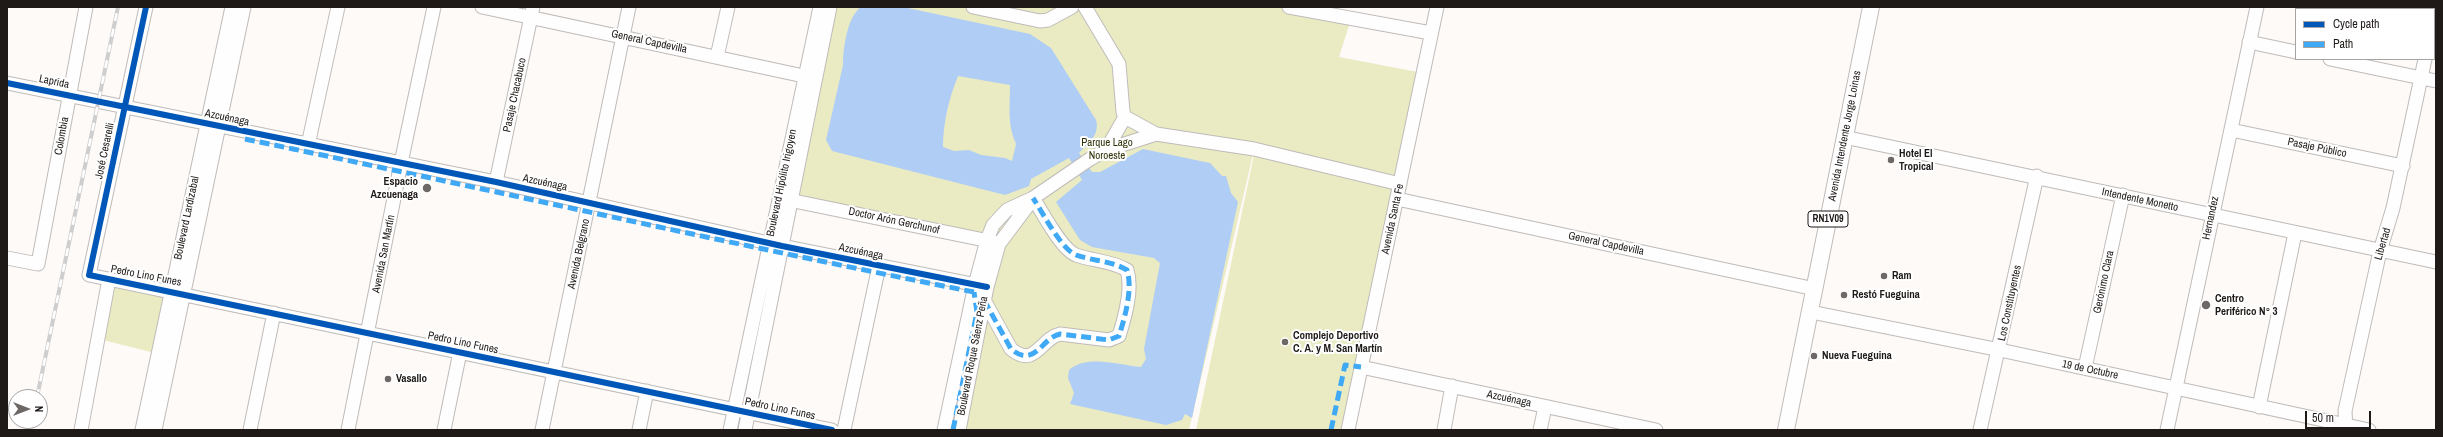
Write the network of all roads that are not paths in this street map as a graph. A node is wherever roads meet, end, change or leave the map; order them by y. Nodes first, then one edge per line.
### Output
1 (86, 7) edge
2 (146, 7) edge
3 (232, 7) edge
4 (244, 7) edge
5 (338, 7) edge
6 (434, 7) edge
7 (482, 7) edge
8 (629, 7) edge
9 (728, 7) edge
10 (820, 7) edge
11 (830, 7) edge
12 (973, 7) edge
13 (1072, 7) edge
14 (1085, 7) edge
15 (1289, 7) edge
16 (1437, 7) edge
17 (1871, 7) edge
18 (2257, 7) edge
19 (532, 12) edge
20 (1431, 34) junction
21 (623, 36) junction
22 (2249, 42) junction
23 (2295, 52) edge
24 (717, 57) junction
25 (2335, 60) edge
26 (2425, 60) edge
27 (810, 77) junction
28 (2420, 78) junction
29 (2436, 81) edge
30 (7, 83) edge
31 (69, 96) junction
32 (98, 102) joint
33 (125, 107) junction
34 (1125, 117) junction
35 (213, 125) junction
36 (2231, 130) junction
37 (1156, 134) junction
38 (1844, 137) junction
39 (308, 145) junction
40 (1106, 150) junction
41 (401, 163) junction
42 (2402, 166) junction
43 (2037, 176) junction
44 (496, 182) junction
45 (1400, 184) junction
46 (2122, 195) junction
47 (1034, 198) junction
48 (1397, 199) junction
49 (789, 200) junction
50 (589, 203) junction
51 (2212, 215) junction
52 (2296, 233) junction
53 (987, 240) junction
54 (776, 244) junction
55 (999, 244) junction
56 (2380, 251) junction
57 (7, 258) edge
58 (2436, 262) edge
59 (879, 266) junction
60 (89, 275) joint
61 (109, 279) junction
62 (1815, 289) junction
63 (982, 290) junction
64 (178, 292) junction
65 (1810, 312) junction
66 (274, 314) junction
67 (369, 333) junction
68 (2000, 350) junction
69 (460, 352) junction
70 (1361, 367) junction
71 (2085, 368) junction
72 (554, 373) junction
73 (1452, 386) junction
74 (2176, 389) junction
75 (647, 391) junction
76 (1545, 407) junction
77 (2259, 407) junction
78 (734, 409) junction
79 (749, 412) junction
80 (2345, 427) edge
81 (81, 430) edge
82 (142, 430) edge
83 (155, 430) edge
84 (250, 430) edge
85 (348, 430) edge
86 (444, 430) edge
87 (542, 430) edge
88 (639, 430) edge
89 (730, 430) edge
90 (745, 430) edge
91 (832, 430) edge
92 (844, 430) edge
93 (944, 430) edge
94 (959, 430) edge
95 (1348, 430) edge
96 (1444, 430) edge
97 (1540, 430) edge
98 (1656, 430) edge
99 (1786, 430) edge
100 (1980, 430) edge
101 (2166, 430) edge
102 (2369, 430) edge

1 - 31 street, Colombia
2 - 33 street, José Cesarelli
3 - 35 street, Boulevard Lardizabal
4 - 35 street, Boulevard Lardizabal
5 - 39 street
6 - 41 street, Avenida San Martín
7 - 19 street, General Capdevilla
8 - 21 street, Avenida Belgrano
9 - 24 street
10 - 27 street, Boulevard Hipólito Irigoyen
11 - 27 street, Boulevard Hipólito Irigoyen
12 - 13 street
14 - 34 street
15 - 20 street
16 - 20 street, Avenida Santa Fe
17 - 38 main road, Avenida Intendente Jorge Loinas / RN1V09
18 - 22 street, Hernandez
19 - 21 street, General Capdevilla
19 - 44 street, Pasaje Chacabuco
20 - 45 street, Avenida Santa Fe
21 - 24 street, General Capdevilla
21 - 50 street, Avenida Belgrano
22 - 23 street
22 - 36 street, Hernandez
24 - 27 street, General Capdevilla
25 - 28 street
26 - 28 street, Libertad
27 - 49 street, Boulevard Hipólito Irigoyen
27 - 54 street, Boulevard Hipólito Irigoyen
28 - 29 street
28 - 42 street, Libertad
30 - 31 street, Laprida
31 - 32 street, Laprida
31 - 57 street, Colombia
32 - 33 street, Azcuénaga
33 - 35 street, Azcuénaga
33 - 60 street, José Cesarelli
34 - 37 street
34 - 40 street
35 - 39 street, Azcuénaga
35 - 64 street, Boulevard Lardizabal
36 - 42 street, Pasaje Público
36 - 51 street, Hernandez
37 - 40 street, Boulevard Roque Sáenz Peña
37 - 45 street
38 - 43 street, Intendente Monetto
38 - 62 main road, Avenida Intendente Jorge Loinas / RN1V09
39 - 41 street, Azcuénaga
40 - 47 street, Boulevard Roque Sáenz Peña
41 - 44 street, Azcuénaga
41 - 67 street, Avenida San Martín
42 - 56 street, Libertad
43 - 46 street, Intendente Monetto
43 - 68 street, Los Constituyentes
44 - 50 street, Azcuénaga
45 - 48 street, Avenida Santa Fe
46 - 51 street, Intendente Monetto
46 - 71 street, Gerónimo Clara
47 - 53 street, Boulevard Roque Sáenz Peña
47 - 55 street, Boulevard Roque Sáenz Peña
47 - 63 street
48 - 62 street, General Capdevilla
48 - 70 street, Avenida Santa Fe
49 - 53 street, Doctor Arón Gerchunof
49 - 54 street, Boulevard Hipólito Irigoyen
50 - 54 street, Azcuénaga
50 - 72 street, Avenida Belgrano
51 - 52 street, Intendente Monetto
51 - 74 street, Hernandez
52 - 56 street, Intendente Monetto
52 - 77 street
53 - 55 street, Doctor Arón Gerchunof
53 - 63 street, Boulevard Roque Sáenz Peña
54 - 59 street, Azcuénaga
54 - 78 street, Boulevard Hipólito Irigoyen
54 - 79 street, Boulevard Hipólito Irigoyen
55 - 63 street, Boulevard Roque Sáenz Peña
56 - 58 street, Intendente Monetto
56 - 80 street, Libertad
59 - 63 street, Azcuénaga
59 - 92 street
60 - 61 street, Pedro Lino Funes
61 - 64 street, Pedro Lino Funes
61 - 81 street
62 - 65 main road, Avenida Intendente Jorge Loinas / RN1V09
63 - 93 street, Boulevard Roque Sáenz Peña
63 - 94 street, Boulevard Roque Sáenz Peña
64 - 66 street, Pedro Lino Funes
64 - 82 street, Boulevard Lardizabal
64 - 83 street, Boulevard Lardizabal
65 - 68 street, 19 de Octubre
65 - 99 main road, Avenida Intendente Jorge Loinas / RN1V09
66 - 67 street, Pedro Lino Funes
66 - 84 street
67 - 69 street, Pedro Lino Funes
67 - 85 street, Avenida San Martín
68 - 71 street, 19 de Octubre
68 - 100 street, Los Constituyentes
69 - 72 street, Pedro Lino Funes
69 - 86 street
70 - 73 street, Azcuénaga
70 - 95 street, Avenida Santa Fe
71 - 74 street, 19 de Octubre
72 - 75 street, Pedro Lino Funes
72 - 87 street, Avenida Belgrano
73 - 76 street, Azcuénaga
73 - 96 street
74 - 77 street, 19 de Octubre
74 - 101 street, Hernandez
75 - 78 street, Pedro Lino Funes
75 - 88 street
76 - 97 street
76 - 98 street, Azcuénaga
77 - 80 street, 19 de Octubre
78 - 79 street, Pedro Lino Funes
78 - 89 street, Boulevard Hipólito Irigoyen
79 - 90 street, Boulevard Hipólito Irigoyen
79 - 91 street, Pedro Lino Funes
80 - 102 street, 19 de Octubre

